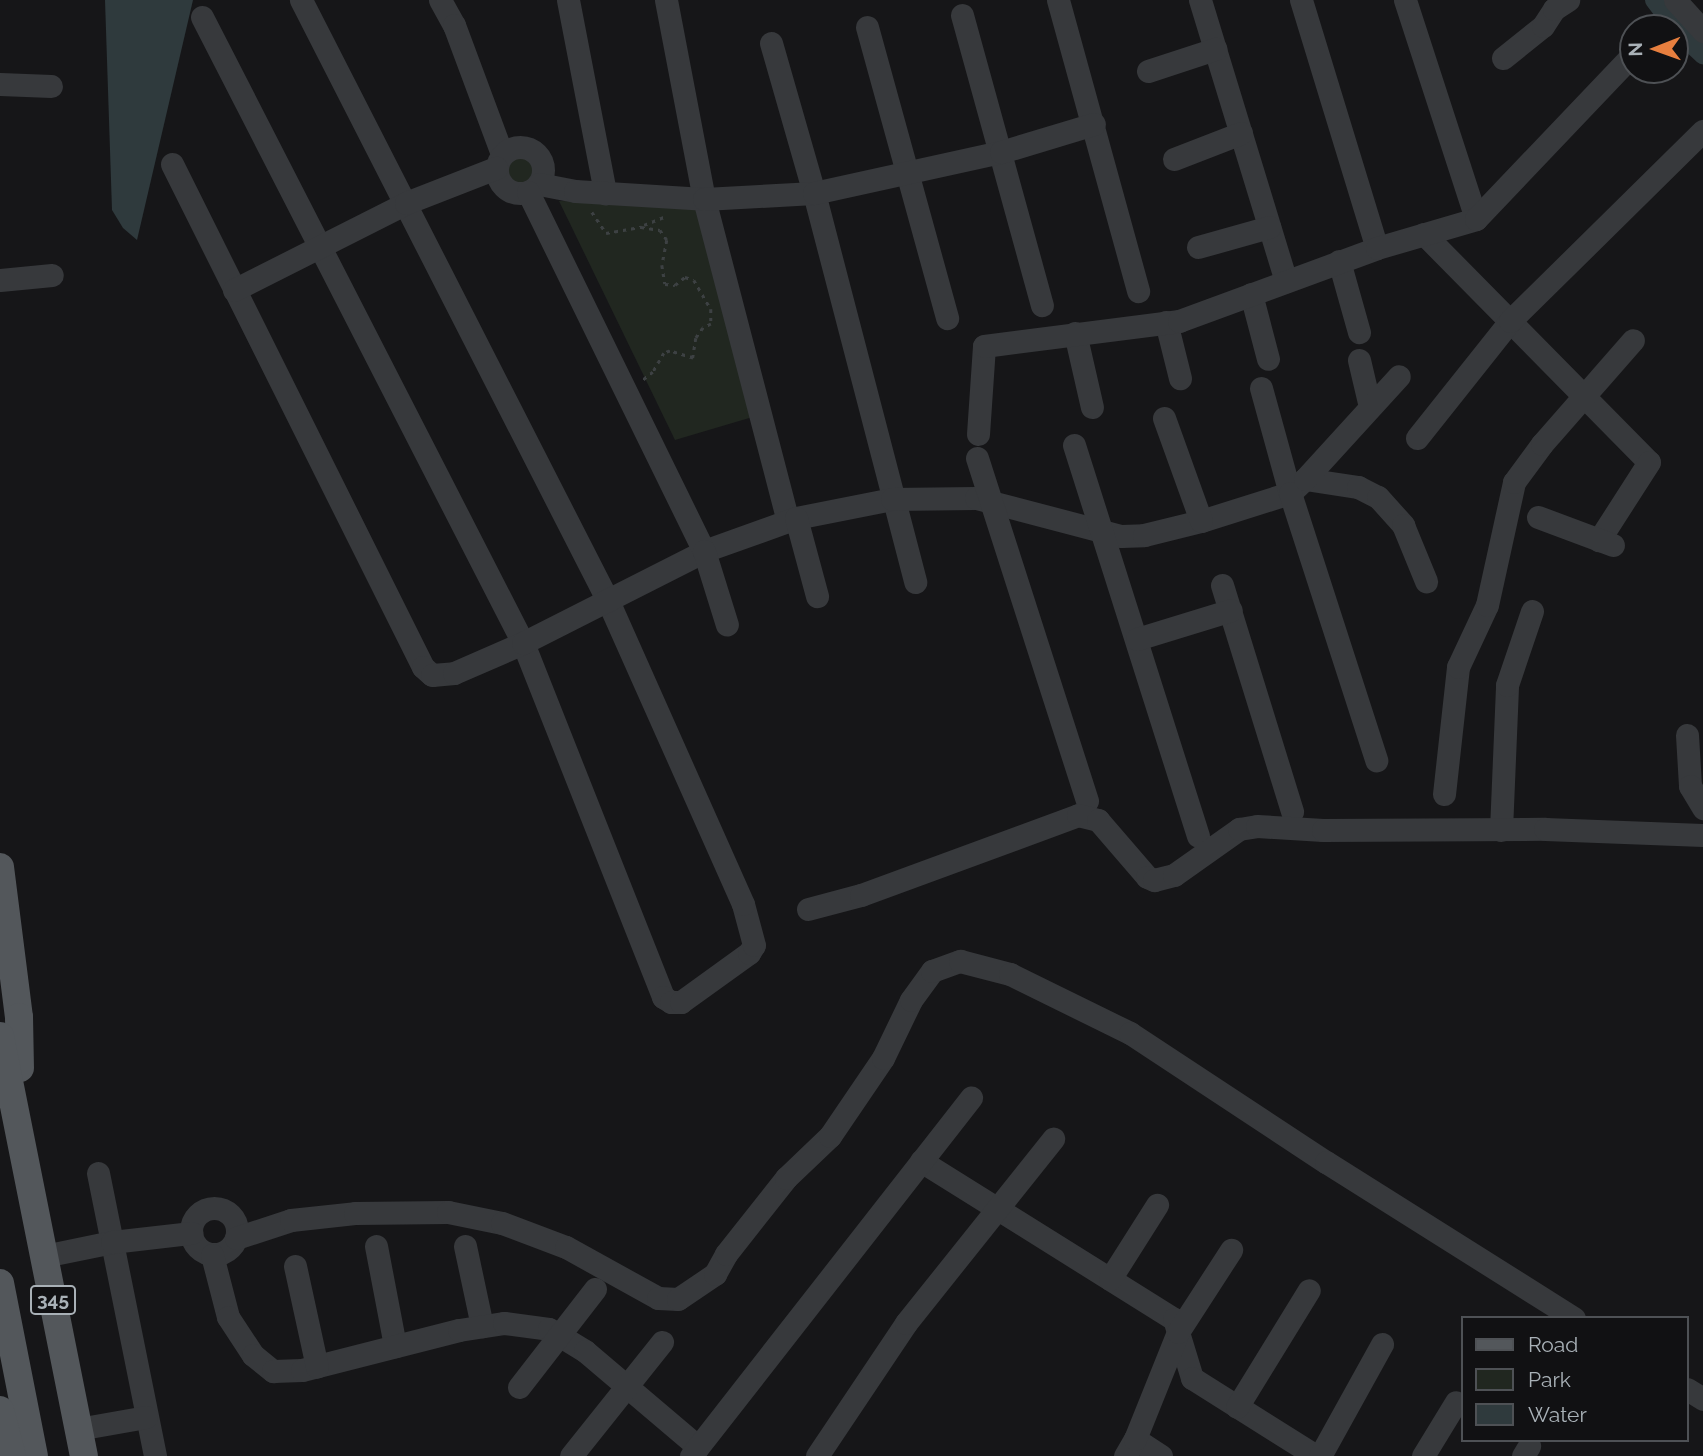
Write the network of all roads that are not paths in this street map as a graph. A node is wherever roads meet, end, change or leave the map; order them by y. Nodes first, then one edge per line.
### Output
1 (301, 0) edge
2 (440, 0) edge
3 (457, 0) edge
4 (568, 0) edge
5 (666, 0) edge
6 (1058, 0) edge
7 (1200, 0) edge
8 (1301, 0) edge
9 (1405, 0) edge
10 (1568, 0) edge
11 (1675, 0) edge
12 (962, 15) dead end
13 (202, 17) dead end
14 (454, 25) junction
15 (867, 27) dead end
16 (1703, 31) edge
17 (771, 43) dead end
18 (1215, 49) junction
19 (1503, 58) dead end
20 (1619, 69) edge
21 (1148, 71) dead end
22 (0, 84) edge
23 (51, 86) dead end
24 (1094, 124) junction
25 (1703, 131) edge
26 (1241, 133) junction
27 (1000, 152) junction
28 (1174, 159) dead end
29 (499, 161) junction
30 (172, 164) dead end
31 (907, 174) junction
32 (534, 188) junction
33 (594, 192) junction
34 (814, 193) junction
35 (704, 198) junction
36 (406, 203) junction
37 (1476, 219) junction
38 (1269, 227) junction
39 (1424, 234) junction
40 (318, 246) junction
41 (1198, 247) dead end
42 (1377, 248) junction
43 (1339, 261) junction
44 (52, 275) dead end
45 (0, 280) edge
46 (1286, 281) junction
47 (234, 290) junction
48 (1138, 291) dead end
49 (1251, 294) junction
50 (1042, 305) dead end
51 (947, 318) dead end
52 (1510, 321) junction
53 (1166, 322) junction
54 (1359, 332) dead end
55 (1075, 333) junction
56 (1633, 340) dead end
57 (1268, 359) dead end
58 (1359, 360) dead end
59 (1399, 376) dead end
60 (1180, 379) dead end
61 (1261, 388) dead end
62 (1584, 396) junction
63 (1092, 407) dead end
64 (1370, 407) junction
65 (1164, 418) dead end
66 (978, 433) dead end
67 (1417, 438) dead end
68 (1074, 445) dead end
69 (977, 458) dead end
70 (1298, 486) junction
71 (892, 499) junction
72 (992, 502) junction
73 (1538, 517) dead end
74 (792, 519) junction
75 (1201, 522) junction
76 (1102, 534) junction
77 (704, 551) junction
78 (1426, 581) dead end
79 (915, 582) dead end
80 (1222, 585) dead end
81 (817, 596) dead end
82 (608, 601) junction
83 (1231, 610) junction
84 (1532, 611) dead end
85 (727, 625) dead end
86 (1137, 639) junction
87 (523, 643) junction
88 (1687, 735) dead end
89 (1376, 760) dead end
90 (1444, 794) dead end
91 (1087, 802) dead end
92 (1703, 808) edge
93 (1292, 811) dead end
94 (1501, 830) junction
95 (1703, 835) edge
96 (1198, 836) dead end
97 (0, 867) edge
98 (808, 909) dead end
99 (0, 1036) edge
100 (971, 1097) dead end
101 (1053, 1139) dead end
102 (21, 1144) junction
103 (921, 1161) junction
104 (98, 1173) dead end
105 (1157, 1205) dead end
106 (998, 1209) junction
107 (191, 1233) junction
108 (236, 1238) junction
109 (112, 1242) junction
110 (376, 1246) dead end
111 (465, 1246) dead end
112 (1231, 1250) dead end
113 (212, 1255) junction
114 (44, 1256) junction
115 (295, 1266) dead end
116 (1110, 1279) junction
117 (0, 1283) edge
118 (595, 1289) dead end
119 (1309, 1290) dead end
120 (1571, 1316) edge
121 (482, 1326) junction
122 (1178, 1332) junction
123 (559, 1335) junction
124 (662, 1342) dead end
125 (1382, 1344) dead end
126 (395, 1346) junction
127 (317, 1367) junction
128 (519, 1387) dead end
129 (627, 1387) junction
130 (1456, 1402) dead end
131 (1237, 1407) junction
132 (0, 1410) edge
133 (146, 1417) junction
134 (78, 1429) junction
135 (1130, 1448) edge
136 (694, 1452) edge
137 (12, 1456) edge
138 (34, 1456) edge
139 (84, 1456) edge
140 (155, 1456) edge
141 (571, 1456) edge
142 (817, 1456) edge
143 (1161, 1456) edge
144 (1318, 1456) edge
145 (1423, 1456) edge

1 - 36 street
2 - 14 street
3 - 14 street
4 - 33 street
5 - 35 street
6 - 24 street
7 - 18 street
8 - 42 street
9 - 37 street
10 - 19 street
11 - 16 street
12 - 27 street
13 - 40 street
14 - 29 street
15 - 31 street
17 - 34 street
18 - 21 street
18 - 26 street
20 - 37 street
22 - 23 street
24 - 27 street
24 - 48 street
25 - 52 street
26 - 28 street
26 - 38 street
27 - 31 street
27 - 50 street
29 - 32 street
29 - 32 street
29 - 36 street
30 - 47 street
31 - 34 street
31 - 51 street
32 - 33 street
32 - 77 street
33 - 35 street
34 - 35 street
34 - 71 street
35 - 74 street
36 - 40 street
36 - 82 street
37 - 39 street
38 - 41 street
38 - 46 street
39 - 42 street
39 - 52 street
40 - 47 street
40 - 87 street
42 - 43 street
43 - 46 street
43 - 54 street
44 - 45 street
46 - 49 street
47 - 87 street
49 - 53 street
49 - 57 street
52 - 62 street
52 - 67 street
53 - 55 street
53 - 60 street
55 - 63 street
55 - 66 street
56 - 62 street
58 - 64 street
59 - 64 street
61 - 70 street
62 - 73 street
62 - 90 street
64 - 70 street
65 - 75 street
68 - 76 street
69 - 72 street
70 - 75 street
70 - 78 street
70 - 89 street
71 - 72 street
71 - 74 street
71 - 79 street
72 - 76 street
72 - 91 street
74 - 77 street
74 - 81 street
75 - 76 street
76 - 86 street
77 - 82 street
77 - 85 street
80 - 83 street
82 - 87 street
82 - 87 street
83 - 86 street
83 - 93 street
84 - 94 street
86 - 96 street
88 - 92 street
94 - 95 street
94 - 98 street
97 - 102 main road, 345
99 - 102 main road, 345
100 - 103 street
101 - 106 street
102 - 114 main road, 345
103 - 106 street
103 - 136 street
104 - 109 street
105 - 116 street
106 - 116 street
106 - 142 street
107 - 108 street
107 - 109 street
107 - 113 street
108 - 113 street
108 - 120 street
109 - 114 street
109 - 133 street
110 - 126 street
111 - 121 street
112 - 122 street
113 - 127 street
114 - 134 main road, 345
115 - 127 street
116 - 122 street
117 - 138 main road, 345
118 - 123 street
119 - 131 street
121 - 123 street
121 - 126 street
122 - 131 street
122 - 135 street
123 - 128 street
123 - 129 street
124 - 129 street
125 - 144 street
126 - 127 street
129 - 136 street
129 - 141 street
130 - 145 street
131 - 144 street
132 - 137 main road
133 - 134 street
133 - 140 street
134 - 139 main road, 345
135 - 143 street

